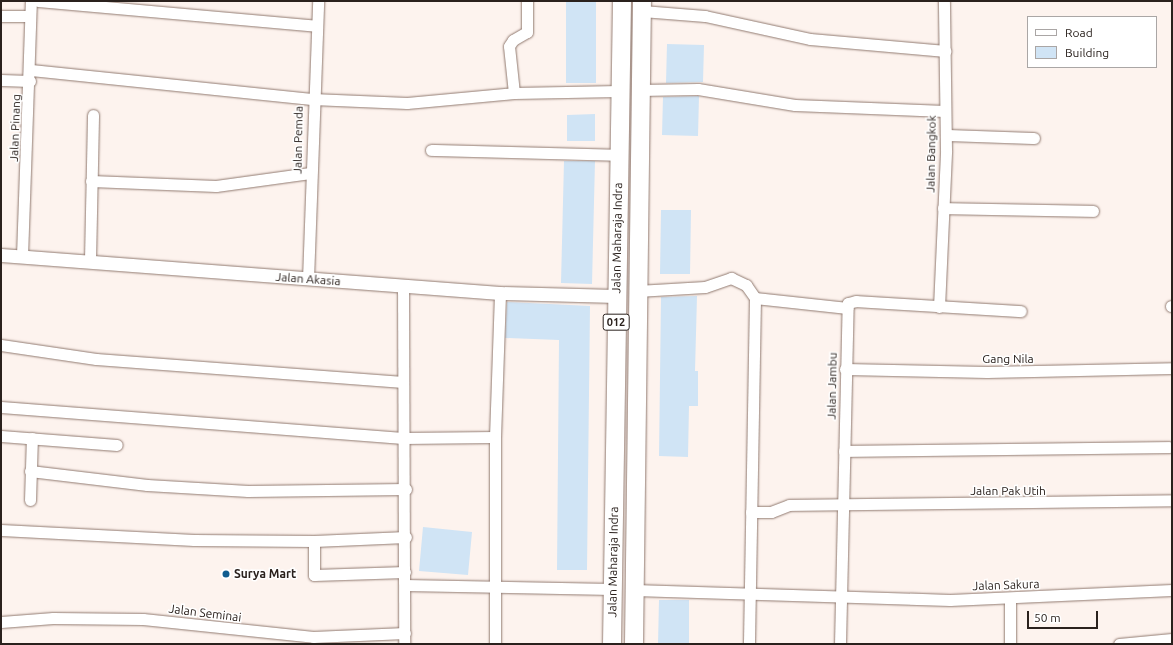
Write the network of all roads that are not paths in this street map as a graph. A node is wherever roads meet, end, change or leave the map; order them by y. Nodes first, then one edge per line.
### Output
1 (31, 1) edge
2 (38, 1) edge
3 (318, 1) edge
4 (527, 1) edge
5 (622, 1) edge
6 (944, 1) edge
7 (642, 6) edge
8 (1, 16) edge
9 (30, 16) junction
10 (316, 26) junction
11 (945, 51) junction
12 (30, 70) junction
13 (1, 80) edge
14 (30, 81) junction
15 (639, 90) junction
16 (619, 91) junction
17 (514, 93) junction
18 (312, 99) junction
19 (945, 111) junction
20 (93, 115) dead end
21 (946, 135) junction
22 (1034, 138) dead end
23 (431, 150) dead end
24 (619, 155) junction
25 (310, 172) junction
26 (91, 181) junction
27 (943, 208) junction
28 (1093, 211) dead end
29 (1, 255) edge
30 (22, 256) junction
31 (90, 260) junction
32 (308, 279) junction
33 (403, 286) junction
34 (637, 291) junction
35 (500, 293) junction
36 (616, 296) junction
37 (756, 300) junction
38 (939, 307) junction
39 (846, 308) junction
40 (1021, 310) dead end
41 (1, 345) edge
42 (1172, 368) edge
43 (845, 369) junction
44 (403, 382) junction
45 (1, 407) edge
46 (1, 436) edge
47 (495, 437) junction
48 (32, 438) junction
49 (403, 438) junction
50 (117, 445) dead end
51 (1169, 447) dead end
52 (844, 451) junction
53 (30, 471) junction
54 (406, 489) junction
55 (30, 500) dead end
56 (1172, 500) edge
57 (844, 504) junction
58 (751, 512) junction
59 (1, 530) edge
60 (406, 536) junction
61 (314, 541) junction
62 (405, 572) junction
63 (405, 585) junction
64 (497, 588) junction
65 (612, 589) junction
66 (634, 590) junction
67 (1172, 590) edge
68 (750, 593) junction
69 (842, 597) junction
70 (1010, 598) junction
71 (1, 622) edge
72 (405, 638) edge
73 (1172, 639) edge
74 (494, 644) edge
75 (612, 644) edge
76 (634, 644) edge
77 (749, 644) edge
78 (840, 644) edge
79 (1010, 644) edge
80 (1119, 644) edge

1 - 9 street, Jalan Pinang
2 - 10 street
3 - 10 street, Jalan Pemda
4 - 17 street
5 - 16 highway, Jalan Maharaja Indra / 012
6 - 11 street, Jalan Bangkok
7 - 11 street
7 - 15 highway, Jalan Maharaja Indra / 012
8 - 9 street
9 - 12 street, Jalan Pinang
10 - 18 street, Jalan Pemda
11 - 19 street, Jalan Bangkok
12 - 14 street, Jalan Pinang
12 - 18 street
13 - 14 street
14 - 30 street, Jalan Pinang
15 - 19 street
15 - 34 highway, Jalan Maharaja Indra / 012
16 - 17 street
16 - 24 highway, Jalan Maharaja Indra / 012
17 - 18 street
18 - 25 street, Jalan Pemda
19 - 21 street, Jalan Bangkok
20 - 26 street
21 - 22 street
21 - 27 street, Jalan Bangkok
23 - 24 street
24 - 36 highway, Jalan Maharaja Indra / 012
25 - 26 street
25 - 32 street, Jalan Pemda
26 - 31 street
27 - 28 street
27 - 38 street, Jalan Bangkok
29 - 30 street, Jalan Akasia
30 - 31 street, Jalan Akasia
31 - 32 street, Jalan Akasia
32 - 33 street, Jalan Akasia
33 - 35 street, Jalan Akasia
33 - 44 street
34 - 37 street
34 - 66 highway, Jalan Maharaja Indra / 012
35 - 36 street, Jalan Akasia
35 - 47 street
36 - 65 highway, Jalan Maharaja Indra / 012
37 - 39 street
37 - 58 street
38 - 39 street
38 - 40 street
39 - 43 street, Jalan Jambu
41 - 44 street
42 - 43 street, Gang Nila
43 - 52 street, Jalan Jambu
44 - 49 street
45 - 49 street
46 - 48 street
47 - 49 street
47 - 64 street
48 - 50 street
48 - 53 street
49 - 54 street
51 - 52 street
52 - 57 street, Jalan Jambu
53 - 54 street
53 - 55 street
54 - 60 street
56 - 57 street, Jalan Pak Utih
57 - 58 street, Jalan Pak Utih
57 - 69 street, Jalan Jambu
58 - 68 street
59 - 61 street
60 - 61 street
60 - 62 street
61 - 62 street
62 - 63 street
63 - 64 street
63 - 72 street
64 - 65 street
64 - 74 street
65 - 75 highway, Jalan Maharaja Indra / 012
66 - 68 street, Jalan Sakura
66 - 76 highway, Jalan Maharaja Indra / 012
67 - 70 street, Jalan Sakura
68 - 69 street, Jalan Sakura
68 - 77 street
69 - 70 street, Jalan Sakura
69 - 78 street, Jalan Jambu
70 - 79 street
71 - 72 street, Jalan Seminai
73 - 80 street

